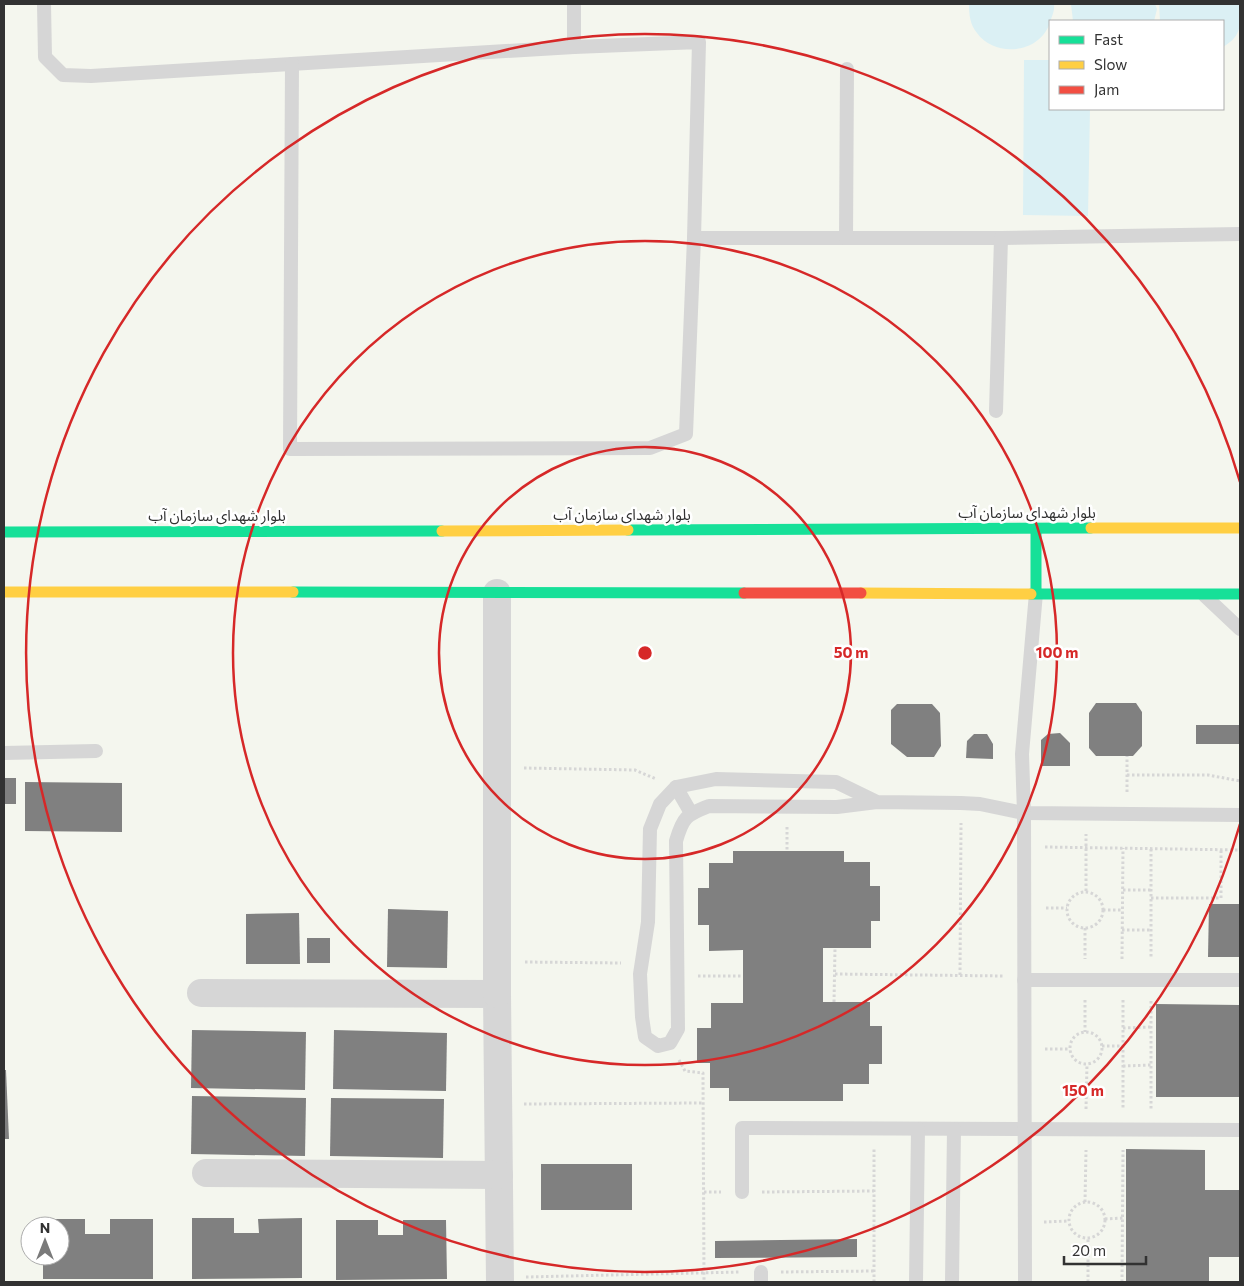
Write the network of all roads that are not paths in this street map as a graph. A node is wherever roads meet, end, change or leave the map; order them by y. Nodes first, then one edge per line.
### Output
1 (44, 4) edge
2 (574, 4) edge
3 (574, 47) junction
4 (292, 64) junction
5 (847, 69) dead end
6 (1240, 234) edge
7 (694, 238) junction
8 (846, 238) junction
9 (1001, 238) junction
10 (996, 411) dead end
11 (1036, 528) junction
12 (1240, 528) edge
13 (4, 532) edge
14 (4, 592) edge
15 (498, 593) junction
16 (1036, 593) junction
17 (1202, 594) junction
18 (1240, 594) edge
19 (1240, 629) edge
20 (96, 751) dead end
21 (4, 753) edge
22 (676, 787) junction
23 (877, 802) junction
24 (691, 813) junction
25 (1024, 813) junction
26 (1240, 815) edge
27 (1024, 980) junction
28 (1240, 980) edge
29 (201, 993) dead end
30 (497, 994) junction
31 (918, 1129) junction
32 (954, 1129) junction
33 (1024, 1130) junction
34 (1240, 1130) edge
35 (206, 1173) dead end
36 (499, 1175) junction
37 (742, 1192) road end
38 (500, 1280) edge
39 (916, 1282) edge
40 (952, 1282) edge
41 (1025, 1282) edge

1 - 4 lane
2 - 3 lane
3 - 4 lane
3 - 7 lane
4 - 7 lane
5 - 8 lane
6 - 9 lane
7 - 8 lane
8 - 9 lane
9 - 10 lane
11 - 12 main road, بلوار شهدای سازمان آب
11 - 13 main road, بلوار شهدای سازمان آب
11 - 16 main road
14 - 15 main road
15 - 16 main road
15 - 30 street
16 - 17 main road
16 - 25 lane
17 - 18 main road
17 - 19 lane
20 - 21 lane
22 - 23 lane
22 - 24 lane
22 - 24 lane
23 - 24 lane
23 - 25 lane
25 - 26 lane
25 - 27 lane
27 - 28 lane
27 - 33 lane
29 - 30 street
30 - 36 street
31 - 32 lane
31 - 37 lane
31 - 39 lane
32 - 33 lane
32 - 40 lane
33 - 34 lane
33 - 41 lane
35 - 36 street
36 - 38 street

